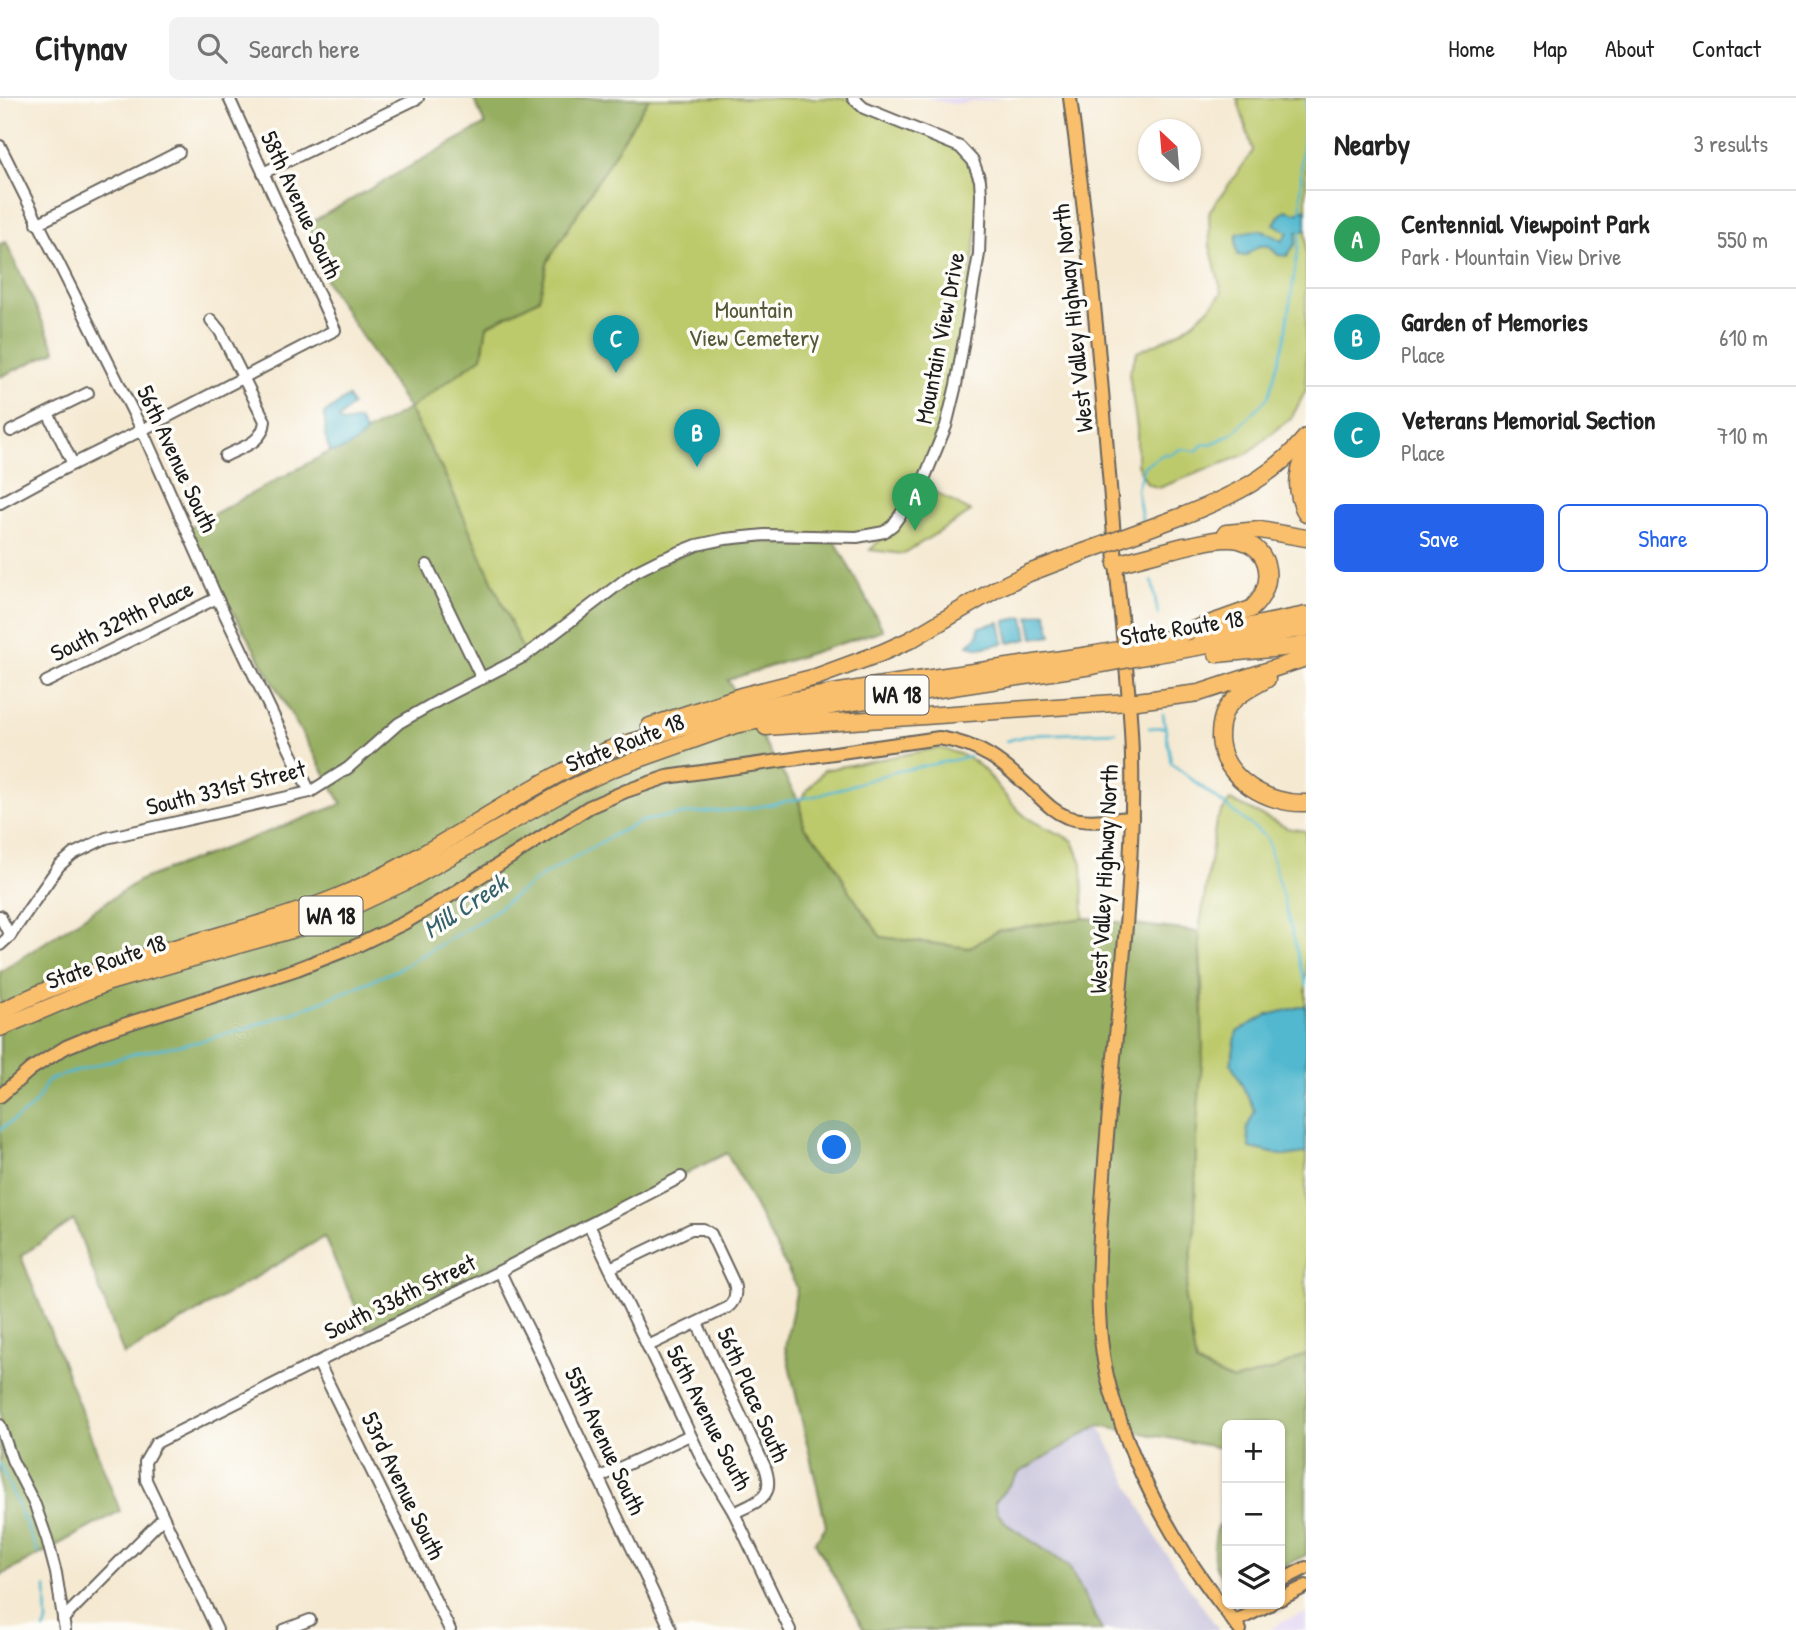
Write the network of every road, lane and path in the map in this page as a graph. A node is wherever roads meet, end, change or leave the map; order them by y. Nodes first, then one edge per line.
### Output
1 (229, 98) edge
2 (418, 98) edge
3 (853, 98) edge
4 (1070, 98) edge
5 (0, 146) edge
6 (179, 152) dead end
7 (263, 173) junction
8 (37, 224) junction
9 (211, 320) dead end
10 (243, 378) junction
11 (88, 393) dead end
12 (48, 413) junction
13 (142, 430) junction
14 (12, 431) dead end
15 (1306, 437) edge
16 (1306, 453) edge
17 (225, 456) dead end
18 (73, 464) junction
19 (0, 503) edge
20 (1306, 514) edge
21 (1306, 538) edge
22 (1174, 549) junction
23 (1116, 564) junction
24 (428, 565) dead end
25 (217, 598) junction
26 (1306, 615) edge
27 (1306, 628) edge
28 (1306, 644) edge
29 (1155, 649) junction
30 (1176, 652) junction
31 (1091, 660) junction
32 (1303, 660) edge
33 (480, 680) junction
34 (46, 682) dead end
35 (1129, 702) junction
36 (704, 737) junction
37 (310, 792) junction
38 (523, 793) junction
39 (1306, 803) edge
40 (1132, 818) junction
41 (0, 916) edge
42 (10, 936) junction
43 (0, 946) edge
44 (0, 1012) edge
45 (0, 1028) edge
46 (0, 1096) edge
47 (681, 1177) dead end
48 (589, 1225) junction
49 (610, 1268) junction
50 (500, 1271) junction
51 (697, 1323) junction
52 (648, 1346) junction
53 (318, 1362) junction
54 (0, 1424) edge
55 (690, 1435) junction
56 (598, 1478) junction
57 (734, 1513) junction
58 (163, 1518) junction
59 (1306, 1568) edge
60 (1285, 1578) edge
61 (1306, 1586) edge
62 (1285, 1596) edge
63 (1222, 1598) edge
64 (1230, 1609) edge
65 (1262, 1609) edge
66 (310, 1620) dead end
67 (64, 1624) edge
68 (1237, 1626) edge
69 (217, 1630) edge
70 (284, 1630) edge
71 (450, 1630) edge
72 (671, 1630) edge
73 (790, 1630) edge

1 - 7 street, 58th Avenue South
2 - 7 street
3 - 33 street, Mountain View Drive
4 - 23 main road, West Valley Highway North
5 - 8 street, 56th Avenue South
6 - 8 street
7 - 10 street, 58th Avenue South
8 - 13 street, 56th Avenue South
9 - 10 street
10 - 13 street
10 - 17 street
11 - 12 street
12 - 14 street
12 - 18 street
13 - 18 street
13 - 25 street, 56th Avenue South
15 - 38 highway, bridge
16 - 20 highway
18 - 19 street
21 - 22 highway
22 - 23 highway
22 - 29 highway
23 - 35 main road, West Valley Highway North
24 - 33 street
25 - 34 street, South 329th Place
25 - 37 street, 56th Avenue South
26 - 29 highway, State Route 18 / WA 18
27 - 30 highway, State Route 18 / WA 18
28 - 30 highway
29 - 30 highway, State Route 18 / WA 18
29 - 31 highway, State Route 18 / WA 18, bridge
31 - 36 highway, State Route 18 / WA 18
31 - 38 highway, State Route 18 / WA 18
32 - 35 highway
32 - 39 highway
33 - 37 street, South 331st Street
35 - 36 highway
35 - 40 main road, West Valley Highway North
36 - 45 highway, State Route 18 / WA 18
37 - 42 street, South 331st Street
38 - 44 highway, State Route 18 / WA 18
40 - 46 main road
40 - 63 main road, West Valley Highway North
41 - 42 street
42 - 43 street, South 331st Street
47 - 48 street, South 336th Street
48 - 49 street, 56th Avenue South
48 - 50 street, South 336th Street
49 - 51 street
49 - 52 street, 56th Avenue South
50 - 53 street, South 336th Street
50 - 56 street, 55th Avenue South
51 - 52 street
51 - 57 street, 56th Place South
52 - 55 street, 56th Avenue South
53 - 58 street, South 336th Street
53 - 71 street, 53rd Avenue South
54 - 67 street
55 - 56 street
55 - 57 street, 56th Avenue South
56 - 72 street, 55th Avenue South
57 - 73 street, 56th Avenue South
58 - 67 street
58 - 69 street
59 - 60 main road
61 - 62 main road
64 - 68 main road, West Valley Highway North
65 - 68 main road
66 - 70 street

